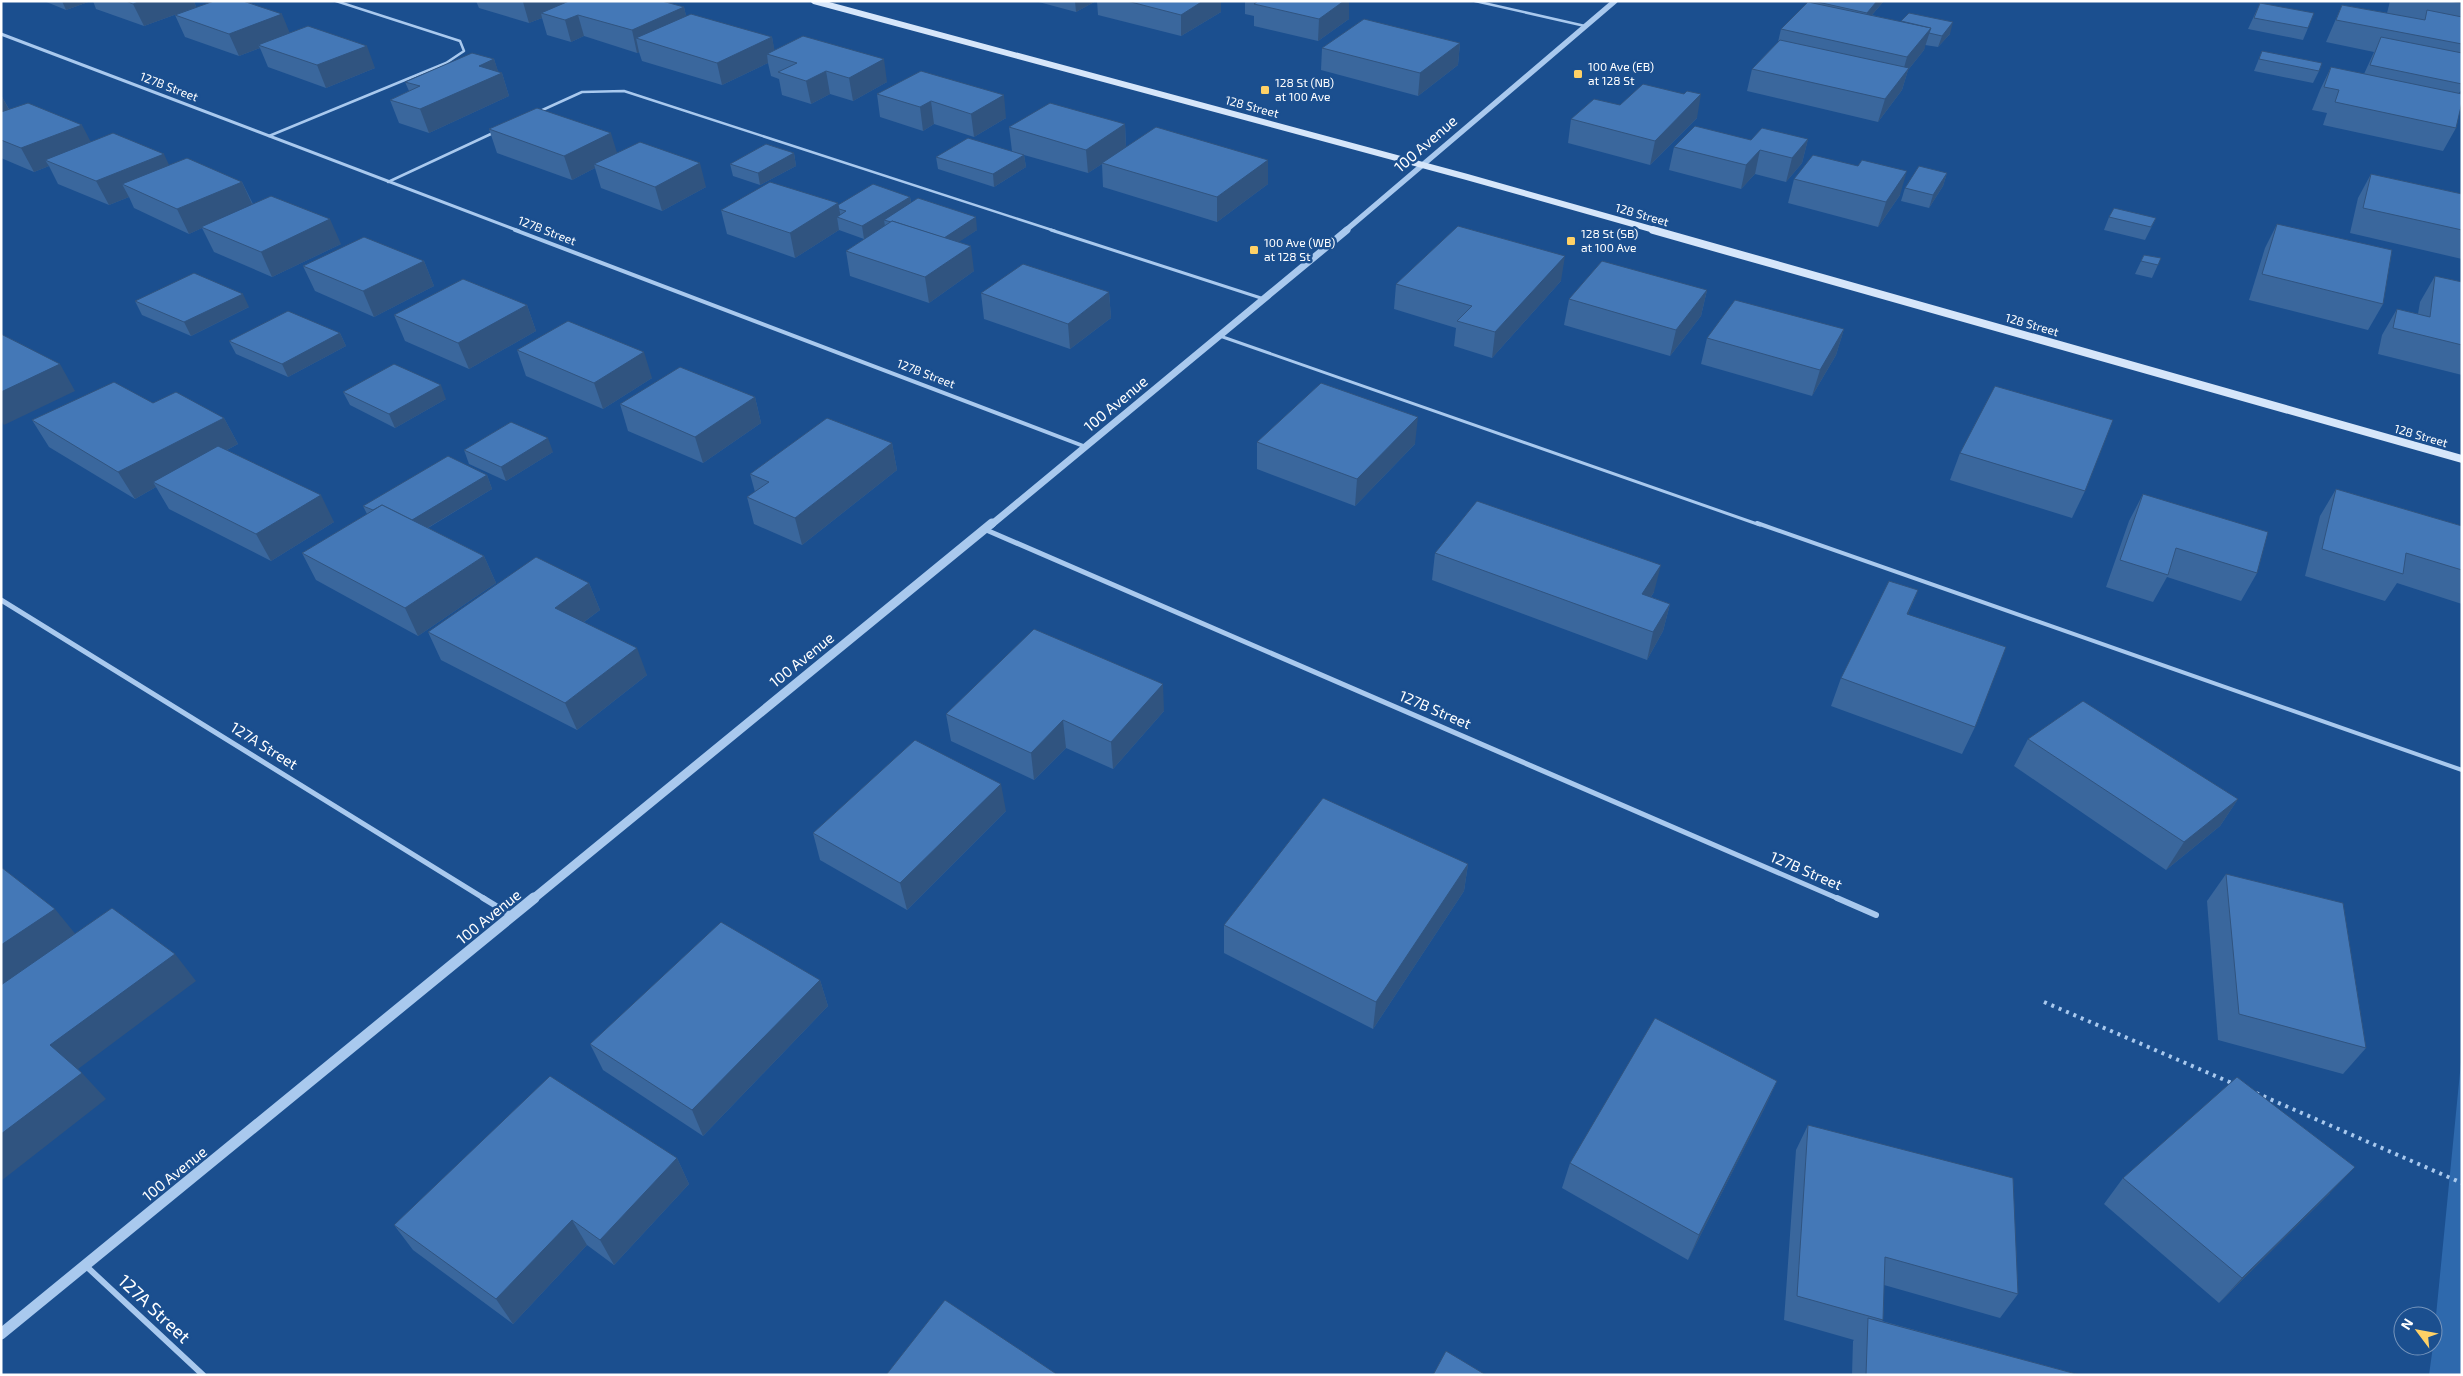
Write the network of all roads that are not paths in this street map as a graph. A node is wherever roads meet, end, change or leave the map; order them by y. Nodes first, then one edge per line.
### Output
1 (336, 1) edge
2 (814, 1) edge
3 (1475, 1) edge
4 (1615, 1) edge
5 (1586, 26) junction
6 (1, 34) edge
7 (538, 112) edge
8 (494, 132) edge
9 (270, 136) junction
10 (1423, 165) junction
11 (388, 182) junction
12 (1264, 299) junction
13 (1220, 336) junction
14 (1086, 447) junction
15 (2462, 459) edge
16 (983, 528) junction
17 (1, 600) edge
18 (2462, 770) edge
19 (512, 915) junction
20 (1876, 915) dead end
21 (85, 1265) junction
22 (1, 1334) edge
23 (202, 1375) edge

1 - 9 lane
2 - 10 main road, 128 Street
3 - 5 lane
4 - 5 street, 100 Avenue
5 - 10 street, 100 Avenue
6 - 9 street, 127B Street
7 - 12 lane
8 - 11 lane
9 - 11 street, 127B Street
10 - 12 street, 100 Avenue
10 - 15 main road, 128 Street
11 - 14 street, 127B Street
12 - 13 street, 100 Avenue
13 - 14 street, 100 Avenue
13 - 18 lane
14 - 16 street, 100 Avenue
16 - 19 street, 100 Avenue
16 - 20 street, 127B Street
17 - 19 street, 127A Street
19 - 21 street, 100 Avenue
21 - 22 street, 100 Avenue
21 - 23 street, 127A Street

